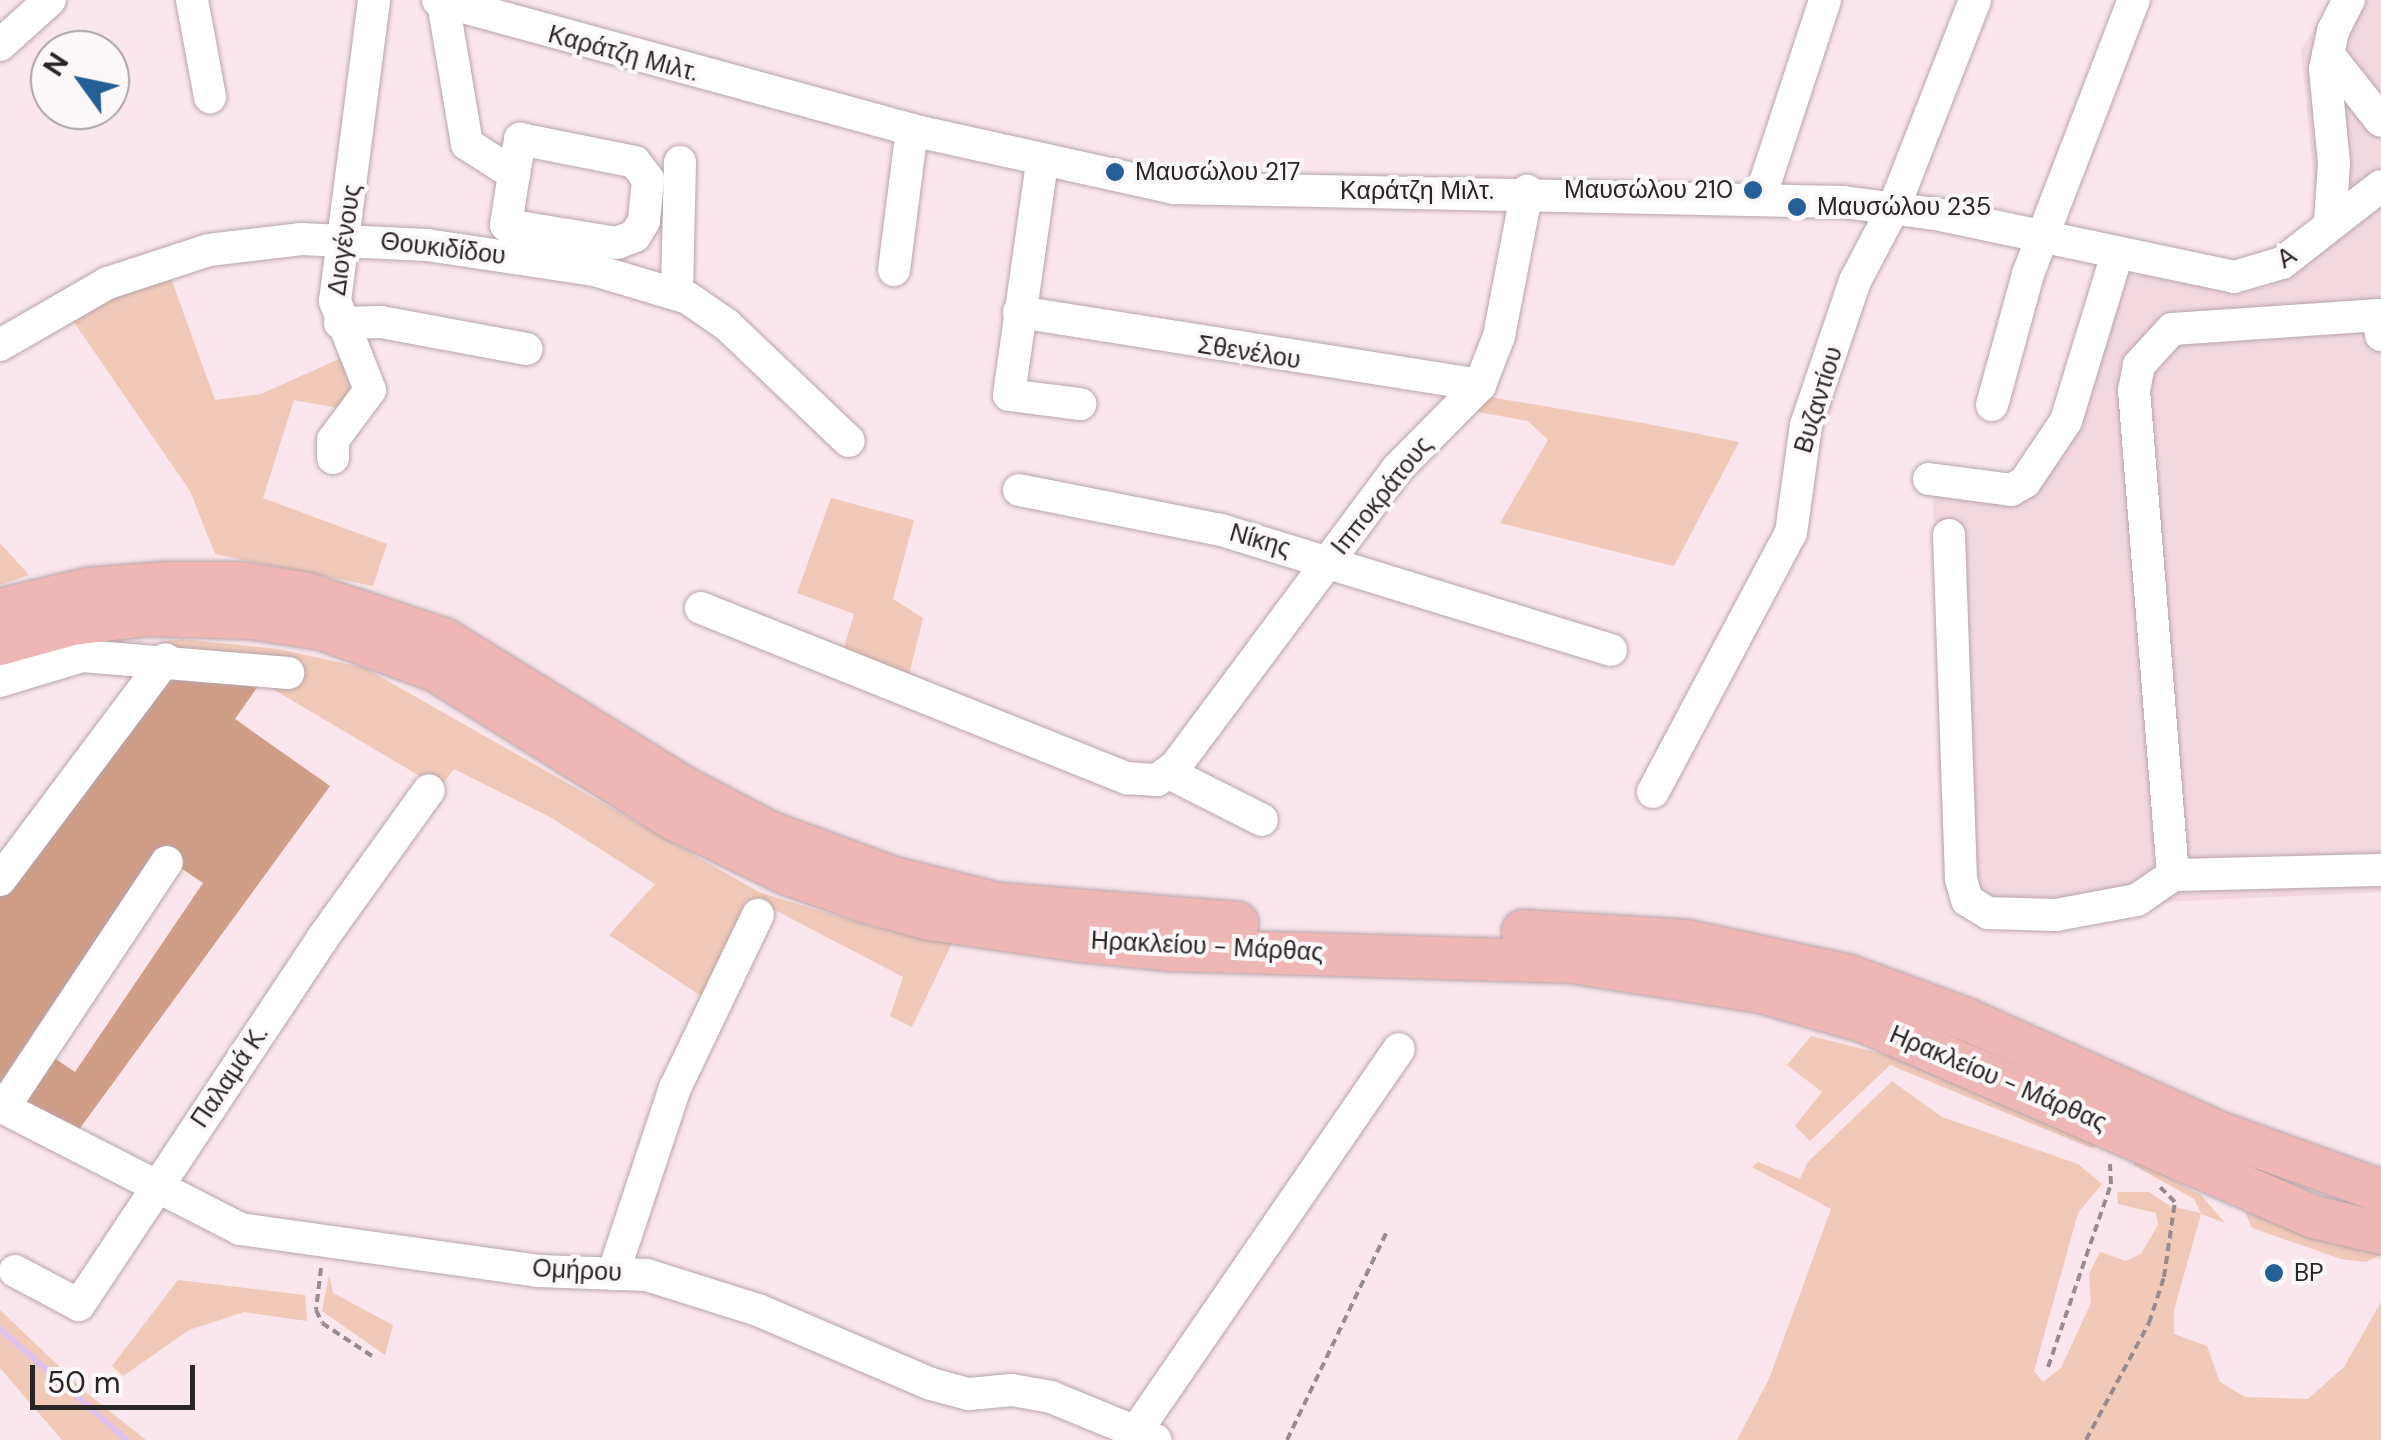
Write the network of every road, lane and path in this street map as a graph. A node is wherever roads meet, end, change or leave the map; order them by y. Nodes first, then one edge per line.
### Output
1 (50, 0) edge
2 (192, 0) edge
3 (374, 0) edge
4 (1825, 0) edge
5 (1975, 0) edge
6 (2134, 0) edge
7 (2349, 0) edge
8 (440, 1) edge
9 (0, 45) edge
10 (2328, 54) junction
11 (210, 97) dead end
12 (2381, 120) edge
13 (912, 130) junction
14 (680, 162) dead end
15 (1042, 163) junction
16 (514, 174) junction
17 (2381, 186) edge
18 (1526, 190) junction
19 (1760, 198) junction
20 (1894, 207) junction
21 (2330, 222) junction
22 (2042, 237) junction
23 (343, 239) junction
24 (2118, 254) junction
25 (2174, 267) joint
26 (894, 270) dead end
27 (676, 293) junction
28 (1019, 312) junction
29 (340, 323) junction
30 (2381, 334) edge
31 (0, 345) edge
32 (528, 348) dead end
33 (1480, 385) junction
34 (1080, 404) dead end
35 (1992, 404) dead end
36 (850, 441) dead end
37 (333, 458) dead end
38 (1929, 480) dead end
39 (1019, 490) dead end
40 (1949, 535) dead end
41 (1328, 562) junction
42 (702, 608) dead end
43 (0, 610) edge
44 (0, 644) edge
45 (1612, 650) dead end
46 (166, 659) junction
47 (288, 673) dead end
48 (0, 681) edge
49 (1170, 773) junction
50 (429, 790) dead end
51 (1654, 792) dead end
52 (1262, 820) dead end
53 (168, 862) dead end
54 (2381, 870) edge
55 (2172, 875) junction
56 (0, 880) edge
57 (758, 915) dead end
58 (1400, 1049) dead end
59 (2, 1107) edge
60 (2128, 1170) dead end
61 (2157, 1186) dead end
62 (157, 1187) junction
63 (2381, 1191) edge
64 (1387, 1231) dead end
65 (2381, 1233) edge
66 (324, 1242) junction
67 (15, 1271) dead end
68 (613, 1274) junction
69 (376, 1358) dead end
70 (2048, 1367) dead end
71 (1147, 1435) edge
72 (1287, 1440) edge
73 (2086, 1440) edge

1 - 9 street
2 - 11 street
3 - 23 street, Διογένους
4 - 19 street
5 - 20 street, Βυζαντίου
6 - 22 street
7 - 10 street
8 - 13 street, Καράτζη Μιλτ.
8 - 16 street
10 - 12 street
10 - 21 street
13 - 15 street, Καράτζη Μιλτ.
13 - 26 street
14 - 27 street
15 - 18 street, Καράτζη Μιλτ.
15 - 28 street
16 - 16 street
17 - 21 street, Α
18 - 19 street, Καράτζη Μιλτ.
18 - 33 street, Ιπποκράτους
19 - 20 street, Καράτζη Μιλτ.
20 - 22 street, Καράτζη Μιλτ.
20 - 51 street, Βυζαντίου
21 - 25 street, Α
22 - 24 street, Καράτζη Μιλτ.
22 - 35 street
23 - 27 street, Θουκιδίδου
23 - 29 street, Διογένους
23 - 31 street, Θουκιδίδου
24 - 25 street, Καράτζη Μιλτ.
24 - 38 street
27 - 36 street, Θουκιδίδου
28 - 33 street, Σθενέλου
28 - 34 street
29 - 32 street
29 - 37 street, Διογένους
30 - 55 street
33 - 41 street, Ιπποκράτους
39 - 41 street, Νίκης
40 - 55 street
41 - 45 street, Νίκης
41 - 49 street, Ιπποκράτους
42 - 49 street
43 - 63 main road, Ηρακλείου - Μάρθας
44 - 65 main road, Ηρακλείου - Μάρθας
46 - 47 street
46 - 48 street
46 - 56 street
49 - 52 street
50 - 62 street, Παλαμά Κ.
53 - 59 street
54 - 55 street
57 - 68 street
58 - 71 street
59 - 62 street, Ομήρου
60 - 70 path
61 - 73 path
62 - 66 street, Ομήρου
62 - 67 street, Παλαμά Κ.
64 - 72 path
66 - 68 street, Ομήρου
66 - 69 path
68 - 71 street, Ομήρου

